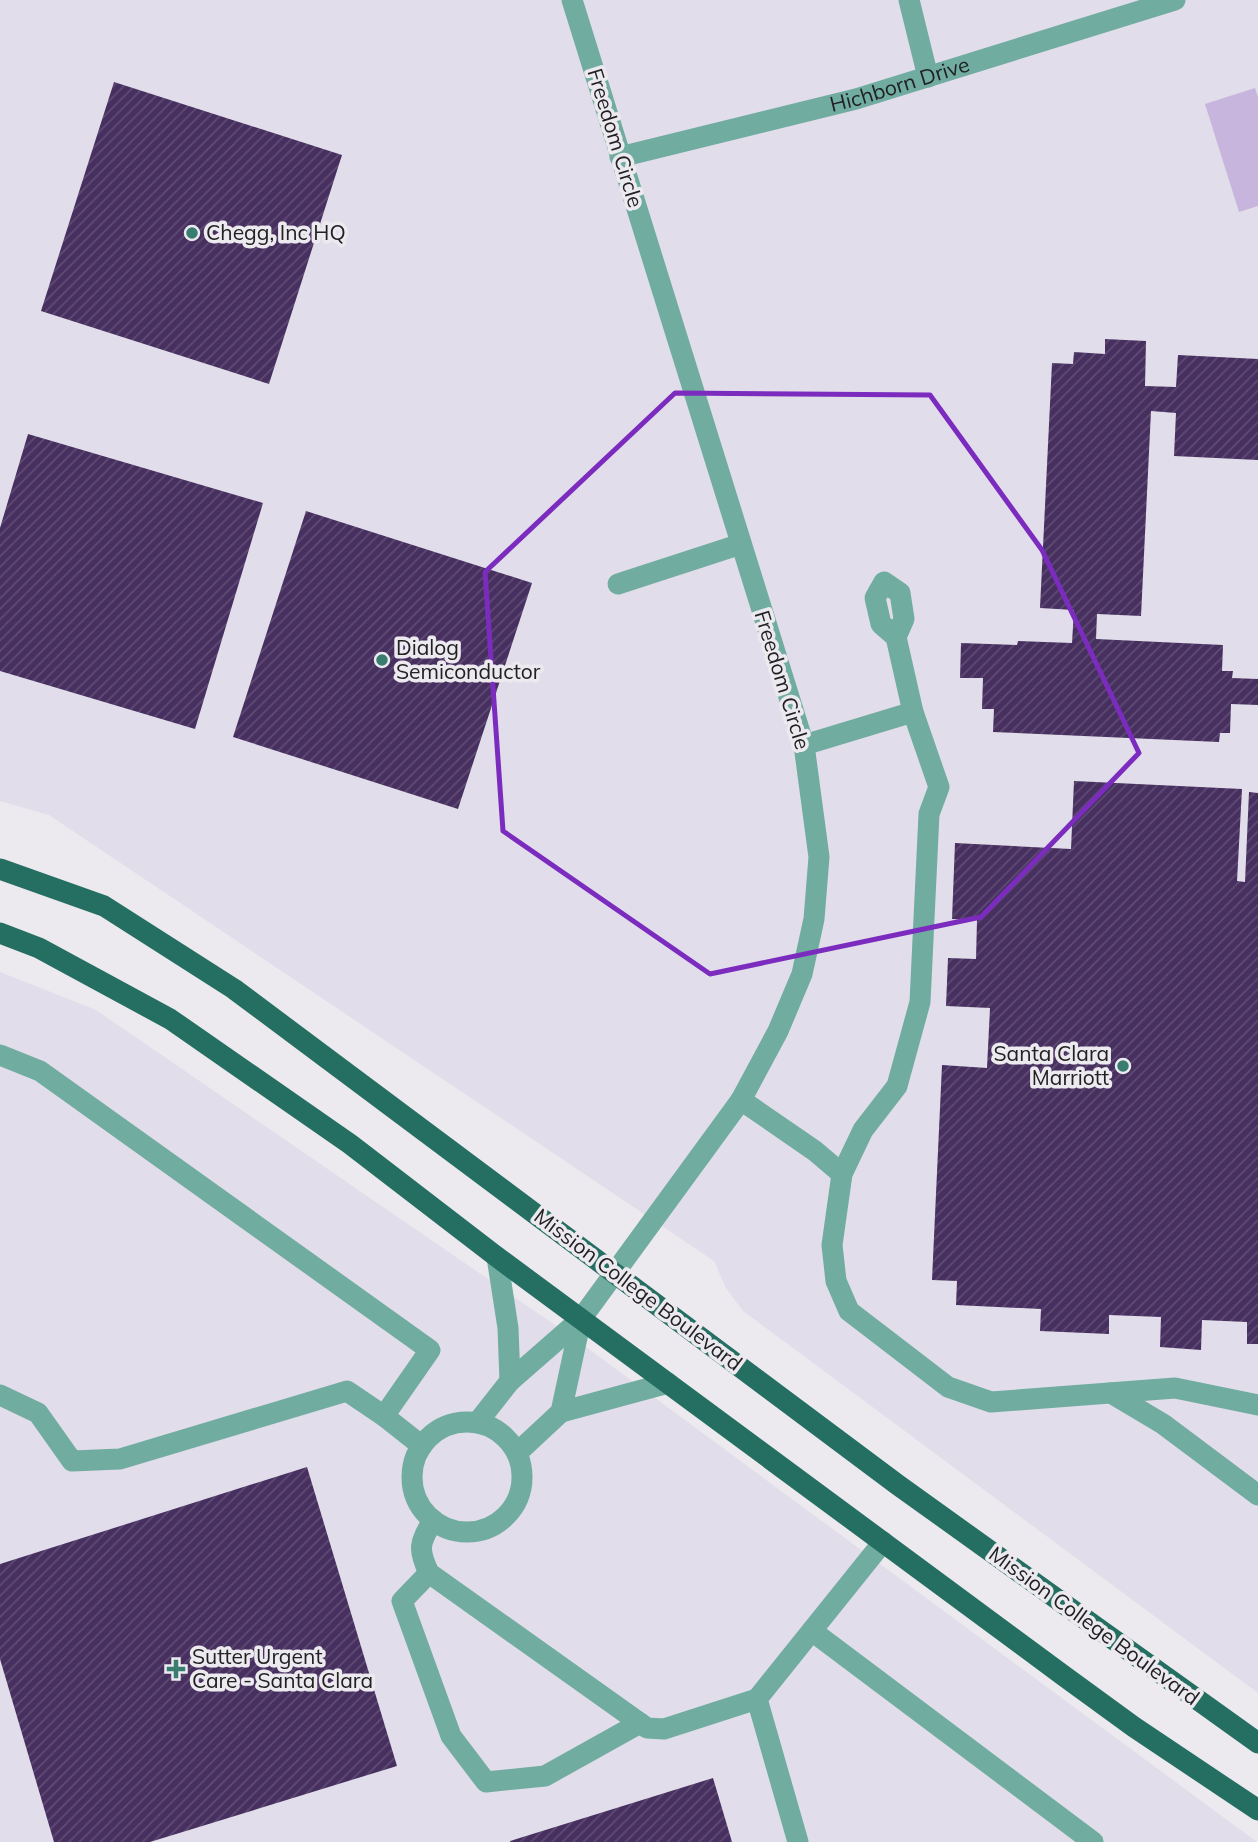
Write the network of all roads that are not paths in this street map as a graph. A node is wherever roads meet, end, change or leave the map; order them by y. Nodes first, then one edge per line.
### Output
1 (572, 0) edge
2 (909, 0) edge
3 (1175, 0) edge
4 (928, 77) junction
5 (621, 156) junction
6 (741, 544) junction
7 (618, 584) dead end
8 (895, 637) dead end
9 (913, 712) junction
10 (804, 745) junction
11 (0, 869) edge
12 (0, 933) edge
13 (0, 1055) edge
14 (741, 1100) junction
15 (842, 1174) junction
16 (497, 1257) junction
17 (614, 1273) junction
18 (581, 1319) junction
19 (510, 1381) junction
20 (668, 1383) junction
21 (1111, 1393) junction
22 (0, 1395) edge
23 (1258, 1405) edge
24 (561, 1412) junction
25 (384, 1416) junction
26 (477, 1423) junction
27 (422, 1446) junction
28 (517, 1453) junction
29 (1258, 1495) edge
30 (433, 1520) junction
31 (883, 1542) junction
32 (429, 1573) junction
33 (812, 1631) junction
34 (757, 1699) junction
35 (640, 1723) junction
36 (1258, 1743) edge
37 (1258, 1810) edge
38 (798, 1842) edge
39 (1093, 1842) edge

1 - 5 street, Freedom Circle
2 - 4 street
3 - 4 street, Hichborn Drive
4 - 5 street, Hichborn Drive
5 - 6 street, Freedom Circle
6 - 7 street
6 - 10 street, Freedom Circle
8 - 9 street
9 - 10 street
9 - 15 street
10 - 14 street, Freedom Circle
11 - 17 main road, Mission College Boulevard
12 - 16 main road
13 - 25 street
14 - 15 street
14 - 17 street, Freedom Circle
15 - 21 street
16 - 18 main road
16 - 19 street
17 - 18 street, Freedom Circle
17 - 36 main road, Mission College Boulevard
18 - 19 street
18 - 20 main road
18 - 24 street
19 - 26 street
20 - 24 street
20 - 31 main road
21 - 23 street
21 - 29 street
22 - 25 street
24 - 28 street
25 - 27 street
26 - 27 street
26 - 28 street
27 - 30 street
28 - 30 street
30 - 32 street
31 - 33 street
31 - 37 main road
32 - 35 street
32 - 35 street
33 - 34 street
33 - 39 street
34 - 35 street
34 - 38 street

